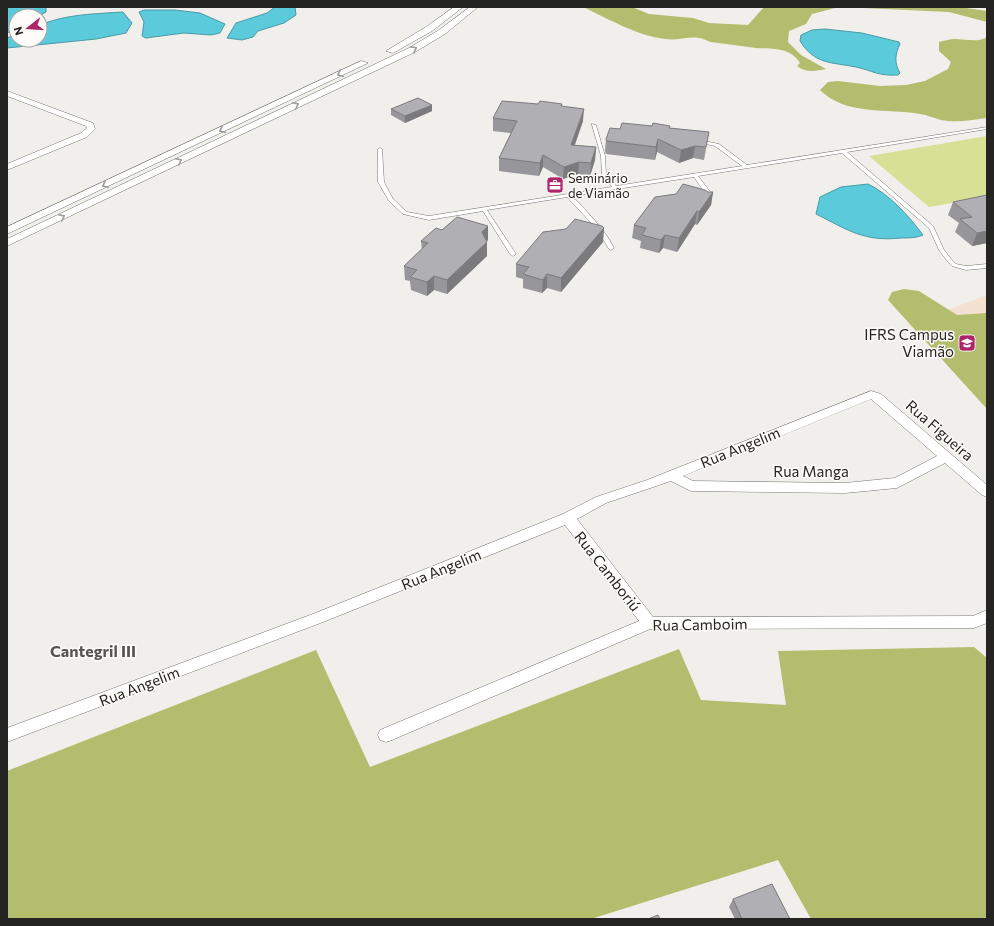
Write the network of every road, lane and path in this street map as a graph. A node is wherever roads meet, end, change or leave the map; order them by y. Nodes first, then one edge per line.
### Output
1 (459, 7) edge
2 (474, 7) edge
3 (357, 66) junction
4 (369, 71) junction
5 (7, 93) edge
6 (594, 125) dead end
7 (987, 128) edge
8 (691, 140) edge
9 (380, 149) dead end
10 (843, 151) junction
11 (7, 166) edge
12 (745, 166) junction
13 (135, 171) junction
14 (695, 175) junction
15 (148, 176) junction
16 (615, 188) junction
17 (568, 195) junction
18 (707, 202) edge
19 (484, 209) junction
20 (7, 231) edge
21 (7, 244) edge
22 (611, 248) dead end
23 (513, 254) dead end
24 (987, 266) edge
25 (871, 395) joint
26 (946, 457) junction
27 (672, 475) junction
28 (987, 492) edge
29 (568, 518) junction
30 (987, 616) edge
31 (649, 623) junction
32 (7, 735) edge
33 (386, 735) dead end

1 - 3 street
4 -> 2 street
3 - 4 street
3 -> 13 street
15 -> 4 street
5 - 11 street
6 - 16 lane
7 - 10 lane
8 - 12 lane
9 - 19 lane
10 - 12 lane
10 - 24 lane
12 - 14 lane
13 - 15 street
13 -> 20 street
14 - 16 lane
14 - 18 lane
21 -> 15 street
16 - 17 lane
17 - 19 lane
17 - 22 lane
19 - 23 lane
25 - 26 street, Rua Figueira
25 - 27 street, Rua Angelim
26 - 27 street, Rua Manga
26 - 28 street, Rua Figueira
27 - 29 street, Rua Angelim
29 - 31 street, Rua Camboriú
29 - 32 street, Rua Angelim
30 - 31 street, Rua Camboim
31 - 33 street, Rua Camboim

